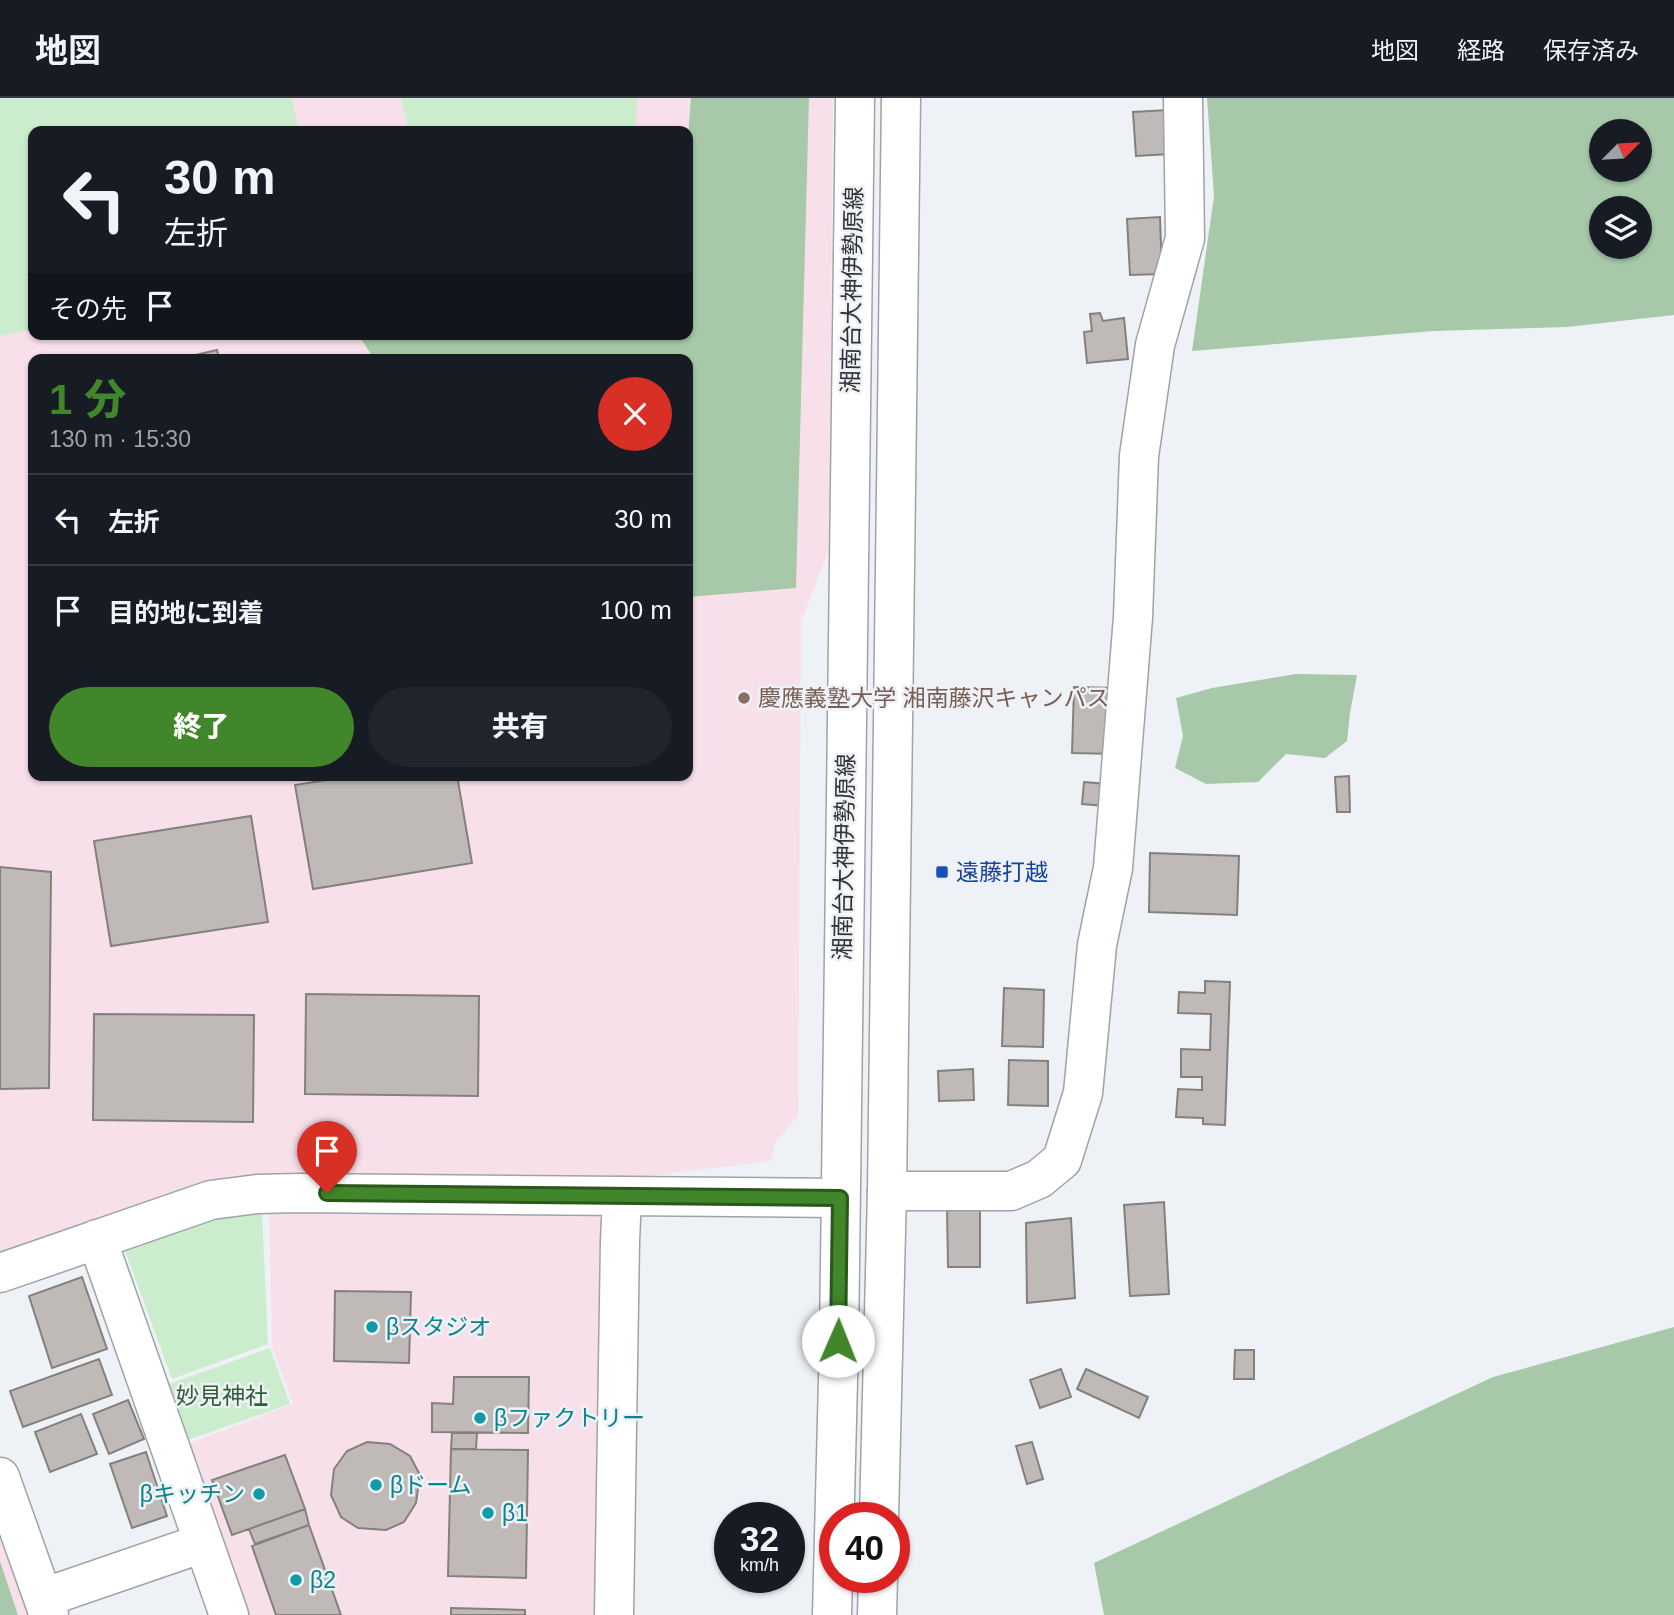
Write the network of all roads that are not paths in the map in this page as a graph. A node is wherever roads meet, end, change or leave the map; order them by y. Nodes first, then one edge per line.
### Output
1 (855, 98) edge
2 (901, 98) edge
3 (1183, 98) edge
4 (887, 1191) junction
5 (622, 1196) junction
6 (840, 1198) junction
7 (97, 1239) junction
8 (0, 1273) edge
9 (0, 1477) edge
10 (879, 1502) edge
11 (203, 1543) junction
12 (878, 1593) edge
13 (46, 1606) edge
14 (229, 1615) edge
15 (614, 1615) edge
16 (832, 1615) edge
17 (877, 1615) edge

1 - 6 street, 湘南台大神伊勢原線
2 - 4 street, 湘南台大神伊勢原線
3 - 4 street
4 - 10 street, 湘南台大神伊勢原線
5 - 6 street
5 - 7 street
5 - 15 street
6 - 16 street, 湘南台大神伊勢原線
7 - 8 street
7 - 11 street
9 - 13 street
11 - 13 street
11 - 14 street
12 - 17 street

